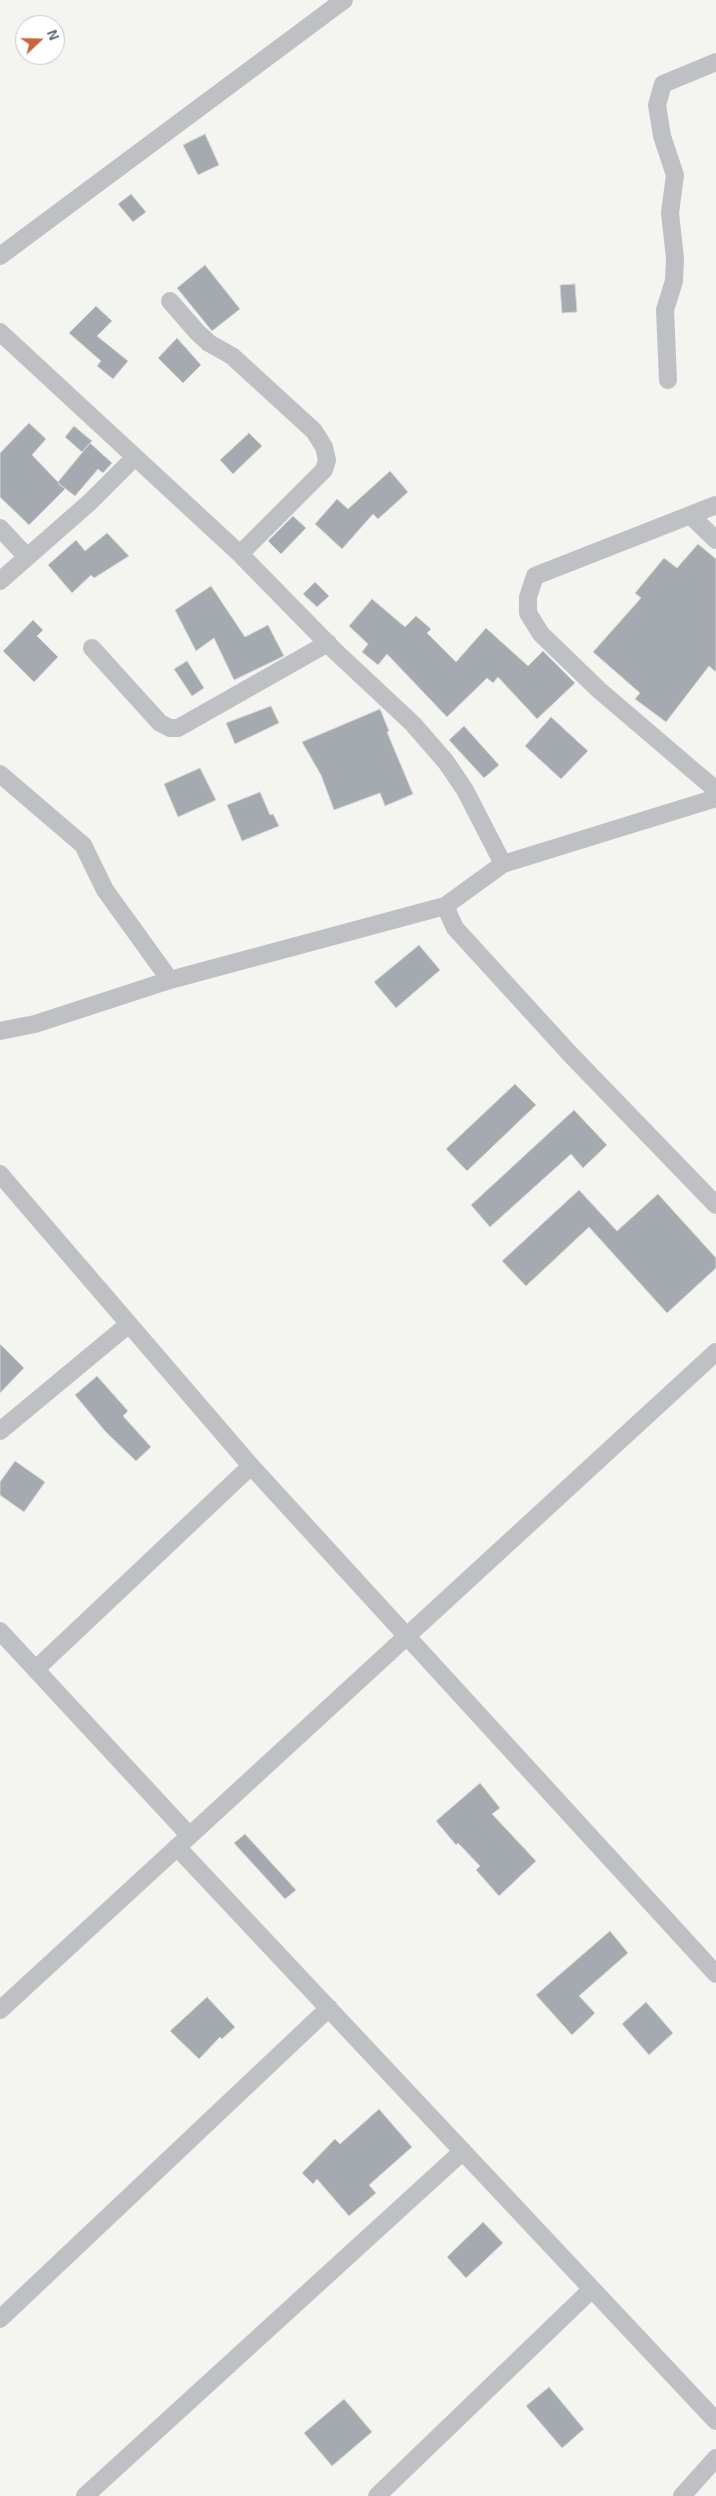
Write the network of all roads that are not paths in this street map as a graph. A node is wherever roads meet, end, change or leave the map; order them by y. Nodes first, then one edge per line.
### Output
1 (344, 0) edge
2 (716, 62) edge
3 (0, 256) edge
4 (170, 301) dead end
5 (0, 332) edge
6 (668, 380) dead end
7 (134, 458) junction
8 (716, 504) edge
9 (690, 515) junction
10 (0, 528) edge
11 (716, 540) edge
12 (240, 554) junction
13 (27, 557) junction
14 (0, 581) edge
15 (328, 643) junction
16 (92, 648) dead end
17 (0, 774) edge
18 (716, 790) edge
19 (716, 798) edge
20 (503, 864) junction
21 (445, 906) junction
22 (170, 980) junction
23 (0, 1031) edge
24 (2, 1180) edge
25 (716, 1205) edge
26 (129, 1324) junction
27 (716, 1352) edge
28 (0, 1431) edge
29 (251, 1466) junction
30 (0, 1631) edge
31 (406, 1637) junction
32 (36, 1669) junction
33 (183, 1841) junction
34 (716, 1974) edge
35 (329, 2008) junction
36 (0, 2010) edge
37 (463, 2151) junction
38 (592, 2289) junction
39 (0, 2319) edge
40 (716, 2421) edge
41 (716, 2458) edge
42 (85, 2496) edge
43 (377, 2496) edge
44 (682, 2496) edge

1 - 3 street
2 - 6 street
4 - 12 street
5 - 7 street
7 - 12 street
7 - 13 street
8 - 9 street
9 - 11 street
9 - 18 street
10 - 13 street
12 - 15 street
13 - 14 street
15 - 16 street
15 - 20 street
17 - 22 street
19 - 20 street
20 - 21 street
21 - 22 street
21 - 25 street
22 - 23 street
24 - 26 street
26 - 28 street
26 - 29 street
27 - 31 street
29 - 31 street
29 - 32 street
30 - 32 street
31 - 33 street
31 - 34 street
32 - 33 street
33 - 35 street
33 - 36 street
35 - 37 street
35 - 39 street
37 - 38 street
37 - 42 street
38 - 40 street
38 - 43 street
41 - 44 street

